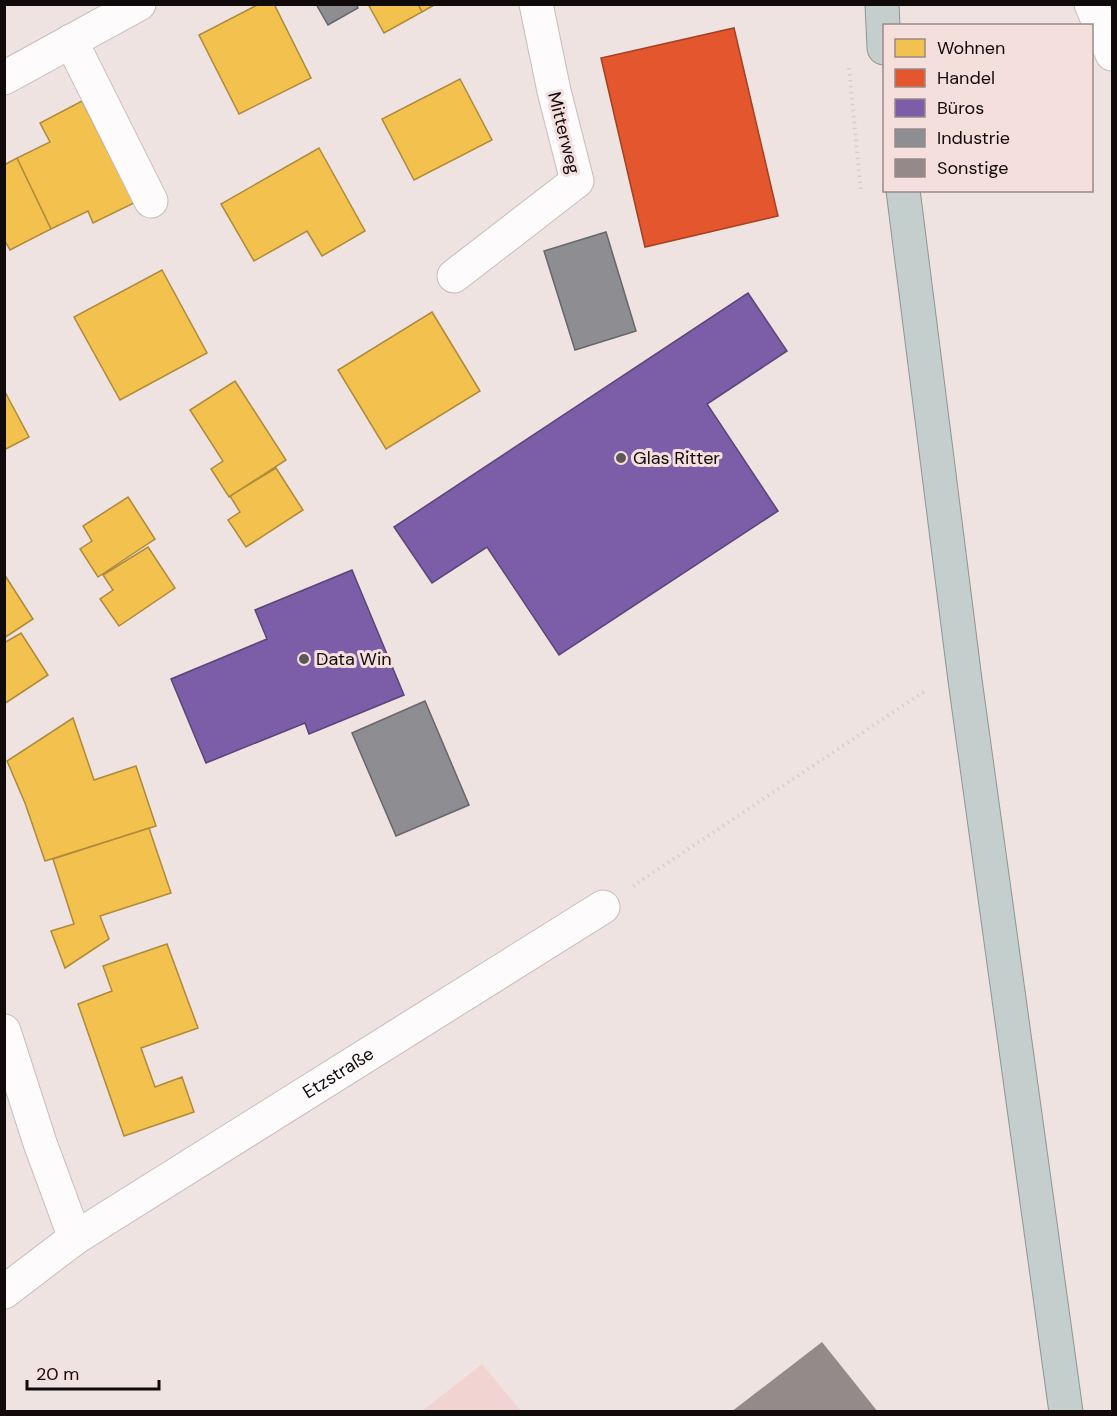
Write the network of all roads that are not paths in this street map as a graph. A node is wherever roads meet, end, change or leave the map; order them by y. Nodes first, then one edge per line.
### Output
1 (139, 4) edge
2 (536, 4) edge
3 (882, 4) edge
4 (895, 4) edge
5 (1091, 4) edge
6 (883, 24) edge
7 (890, 24) edge
8 (71, 41) junction
9 (1113, 54) edge
10 (4, 78) edge
11 (903, 192) edge
12 (151, 201) dead end
13 (454, 276) dead end
14 (603, 907) road end
15 (4, 1031) edge
16 (75, 1238) junction
17 (4, 1292) edge
18 (1066, 1412) edge

1 - 8 street
2 - 13 street, Mitterweg
3 - 6 highway
4 - 7 highway
5 - 9 street
8 - 10 street
8 - 12 street
11 - 18 highway
14 - 16 street, Etzstraße
15 - 16 street
16 - 17 street, Etzstraße

